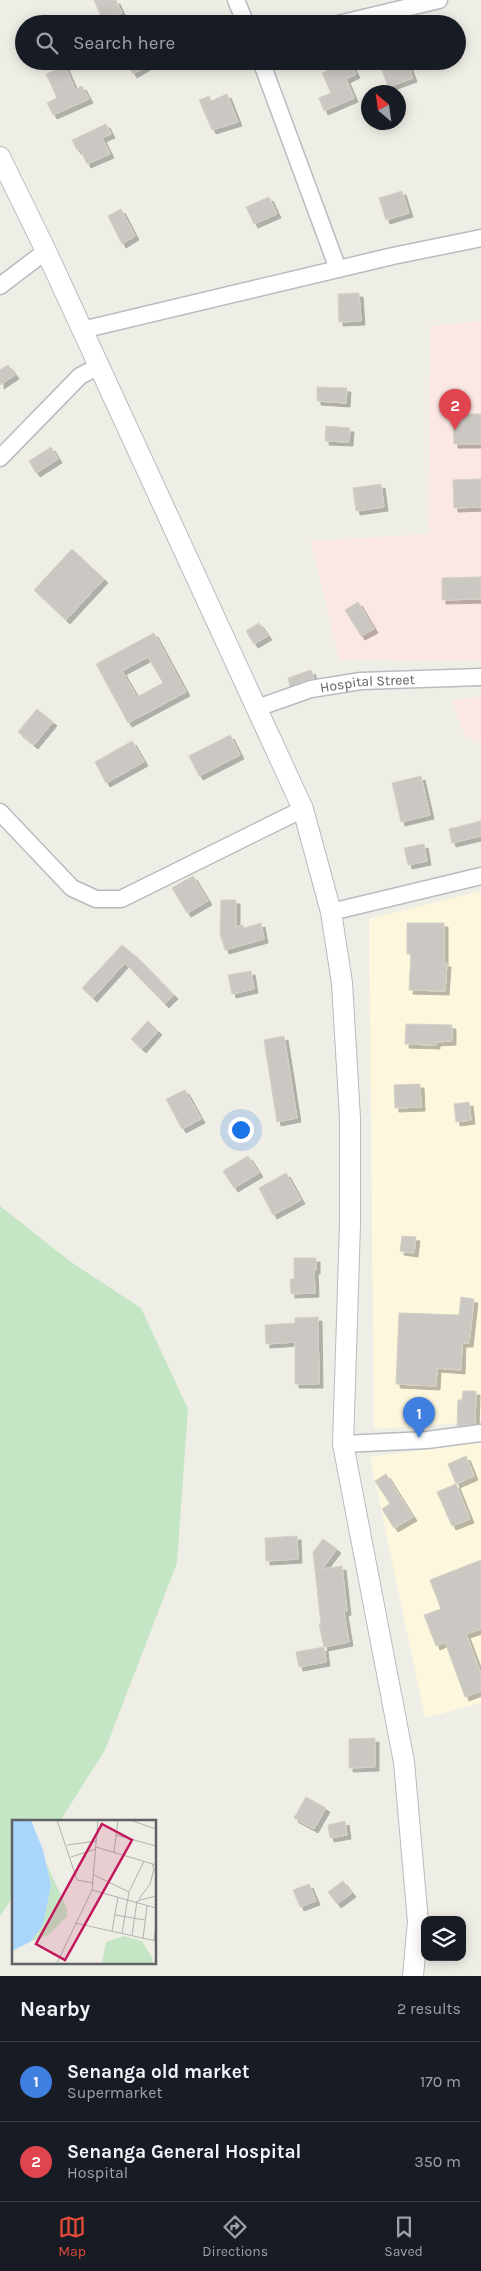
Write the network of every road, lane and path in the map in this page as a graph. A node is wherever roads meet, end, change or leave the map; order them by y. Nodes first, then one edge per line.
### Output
1 (236, 0) edge
2 (440, 0) edge
3 (242, 15) edge
4 (376, 15) edge
5 (264, 70) edge
6 (0, 157) edge
7 (481, 238) edge
8 (46, 251) junction
9 (338, 269) junction
10 (0, 286) edge
11 (82, 330) junction
12 (98, 366) junction
13 (0, 458) edge
14 (481, 678) edge
15 (257, 708) junction
16 (303, 810) junction
17 (0, 812) edge
18 (481, 876) edge
19 (331, 912) junction
20 (481, 1433) edge
21 (343, 1444) junction
22 (414, 1976) edge

1 - 3 street
2 - 4 street
5 - 9 street
6 - 8 street
7 - 9 street
8 - 10 street
8 - 11 street
9 - 11 street
11 - 12 street
12 - 13 street
12 - 15 street
14 - 15 street, Hospital Street
15 - 16 street
16 - 17 street
16 - 19 street
18 - 19 street
19 - 21 street
20 - 21 street
21 - 22 street

